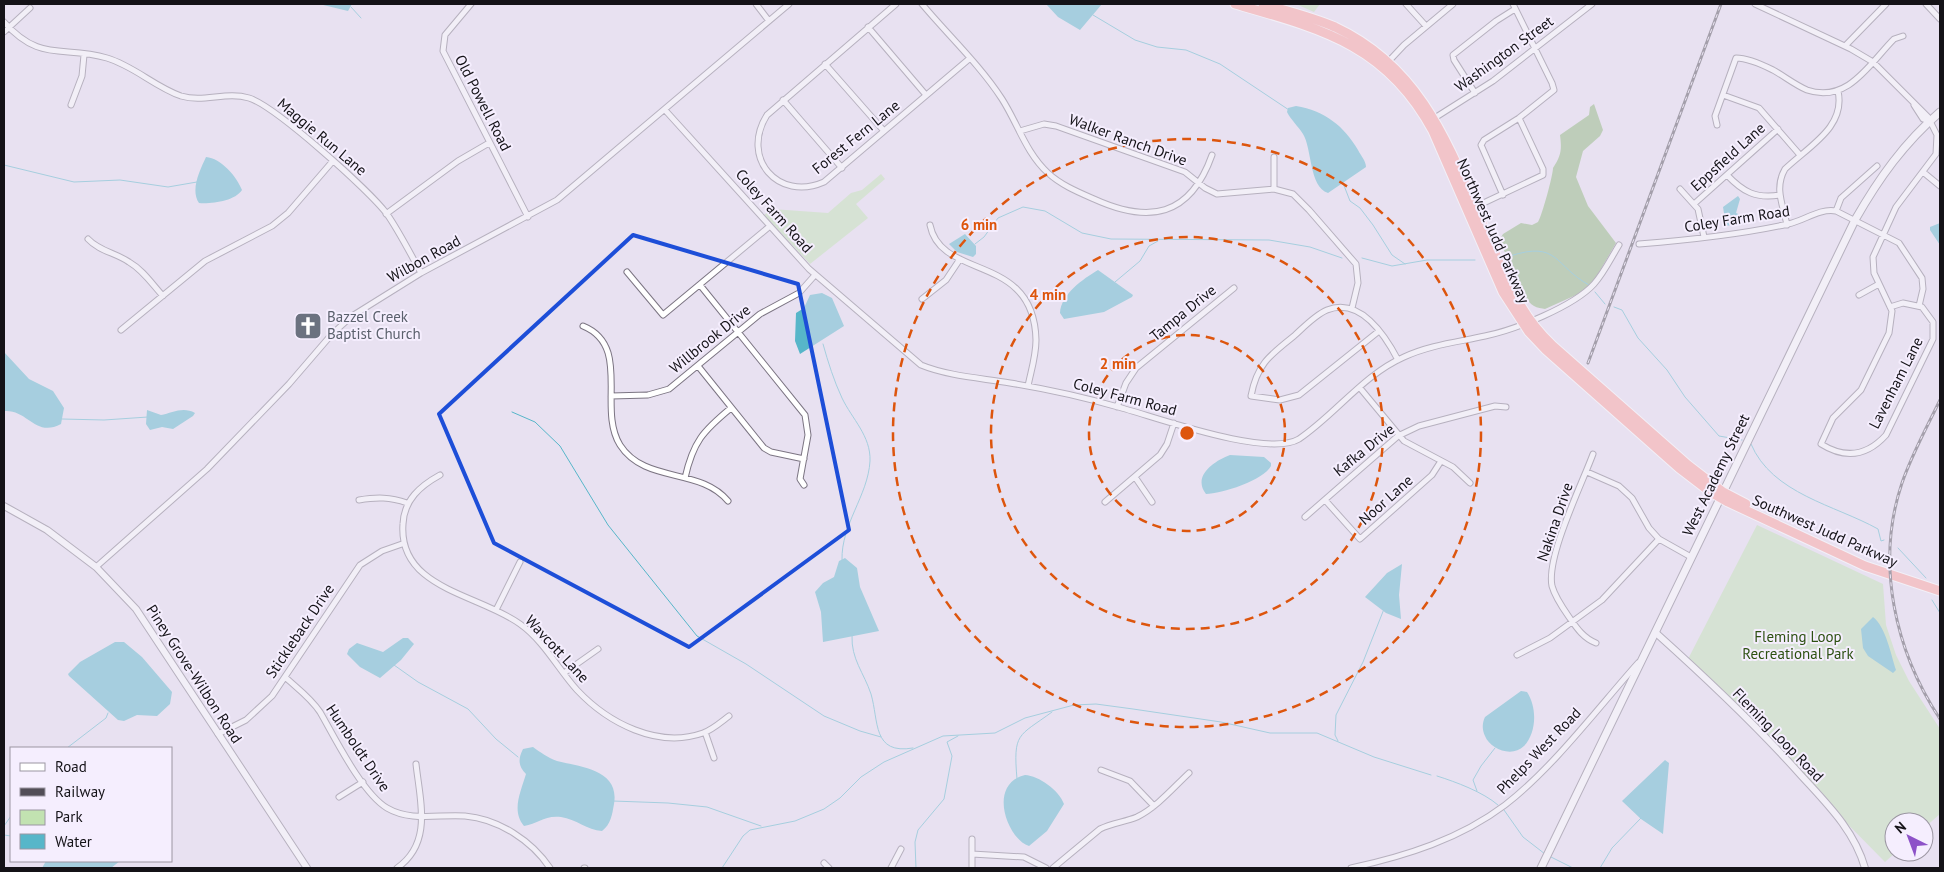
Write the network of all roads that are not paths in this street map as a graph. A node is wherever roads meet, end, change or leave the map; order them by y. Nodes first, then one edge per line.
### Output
1 (471, 4) edge
2 (756, 4) edge
3 (789, 4) edge
4 (885, 4) edge
5 (896, 4) edge
6 (922, 4) edge
7 (1235, 4) edge
8 (1263, 4) edge
9 (1406, 4) edge
10 (1453, 4) edge
11 (1592, 4) edge
12 (1755, 4) edge
13 (1886, 4) edge
14 (1926, 4) edge
15 (1514, 6) edge
16 (30, 8) dead end
17 (889, 9) junction
18 (1940, 18) edge
19 (770, 21) junction
20 (4, 22) edge
21 (1426, 26) junction
22 (9, 27) junction
23 (868, 27) junction
24 (4, 32) edge
25 (1903, 36) dead end
26 (1845, 46) junction
27 (1535, 48) junction
28 (84, 55) junction
29 (969, 59) junction
30 (1388, 62) junction
31 (1873, 62) junction
32 (825, 64) junction
33 (1838, 91) junction
34 (1475, 93) junction
35 (926, 95) junction
36 (1723, 95) junction
37 (783, 100) junction
38 (71, 105) dead end
39 (665, 110) junction
40 (1940, 112) edge
41 (1519, 118) junction
42 (1431, 120) junction
43 (1929, 121) junction
44 (1717, 125) dead end
45 (1778, 129) junction
46 (884, 131) junction
47 (1020, 131) junction
48 (489, 143) junction
49 (1939, 146) edge
50 (1800, 154) junction
51 (1212, 155) dead end
52 (1274, 157) dead end
53 (332, 162) junction
54 (1877, 166) dead end
55 (842, 168) junction
56 (1922, 172) junction
57 (1727, 175) junction
58 (1199, 184) junction
59 (1940, 186) edge
60 (1274, 189) junction
61 (1680, 189) dead end
62 (1503, 195) junction
63 (1780, 195) junction
64 (1694, 204) junction
65 (1475, 207) junction
66 (1836, 211) junction
67 (386, 214) junction
68 (528, 217) junction
69 (1855, 220) junction
70 (930, 225) dead end
71 (1787, 225) junction
72 (770, 226) junction
73 (1883, 233) junction
74 (1704, 237) junction
75 (88, 239) dead end
76 (1639, 244) dead end
77 (1619, 245) dead end
78 (960, 259) junction
79 (627, 272) dead end
80 (421, 273) junction
81 (815, 275) junction
82 (1879, 284) junction
83 (700, 285) junction
84 (1234, 288) dead end
85 (1859, 295) dead end
86 (163, 296) junction
87 (922, 299) dead end
88 (1919, 306) junction
89 (1890, 307) junction
90 (1352, 308) junction
91 (1526, 323) junction
92 (583, 326) dead end
93 (121, 330) dead end
94 (739, 331) junction
95 (1378, 331) junction
96 (1398, 360) junction
97 (698, 366) junction
98 (1028, 386) junction
99 (1360, 388) junction
100 (611, 396) junction
101 (1117, 407) junction
102 (1506, 407) dead end
103 (732, 408) junction
104 (1174, 423) junction
105 (1398, 436) junction
106 (1593, 454) dead end
107 (804, 459) junction
108 (1441, 461) junction
109 (1586, 472) junction
110 (440, 475) dead end
111 (1135, 477) junction
112 (685, 478) junction
113 (1470, 483) dead end
114 (804, 485) dead end
115 (1721, 495) junction
116 (360, 500) dead end
117 (1325, 500) junction
118 (728, 501) dead end
119 (1105, 502) dead end
120 (1152, 502) dead end
121 (407, 504) junction
122 (4, 506) edge
123 (1305, 517) dead end
124 (1659, 539) junction
125 (402, 544) junction
126 (1691, 557) junction
127 (520, 562) dead end
128 (96, 567) junction
129 (1940, 592) edge
130 (496, 610) junction
131 (1573, 622) junction
132 (1656, 633) junction
133 (1596, 643) dead end
134 (598, 648) dead end
135 (1517, 655) dead end
136 (1643, 657) junction
137 (564, 673) junction
138 (286, 676) junction
139 (729, 716) dead end
140 (705, 732) junction
141 (218, 734) junction
142 (714, 758) dead end
143 (416, 764) dead end
144 (1101, 770) dead end
145 (1189, 773) dead end
146 (363, 782) junction
147 (339, 797) dead end
148 (1154, 806) junction
149 (422, 817) junction
150 (972, 839) dead end
151 (901, 850) dead end
152 (972, 854) junction
153 (824, 863) dead end
154 (307, 868) edge
155 (397, 868) edge
156 (550, 868) edge
157 (829, 868) edge
158 (891, 868) edge
159 (972, 868) edge
160 (1046, 868) edge
161 (1053, 868) edge
162 (1351, 868) edge
163 (1542, 868) edge
164 (1865, 868) edge

1 - 48 street, Old Powell Road
2 - 19 street
3 - 19 street, Wilbon Road
4 - 17 street
5 - 17 street, Forest Fern Lane
6 - 29 street
7 - 42 highway, Northwest Judd Parkway
8 - 30 highway, Northwest Judd Parkway
9 - 21 street
10 - 21 street
11 - 27 street, Washington Street
12 - 26 street
13 - 26 street
14 - 18 street
15 - 27 street
15 - 34 street
16 - 22 street
17 - 23 street, Forest Fern Lane
19 - 39 street, Wilbon Road
20 - 22 street, Maggie Run Lane
21 - 30 street
22 - 24 street
22 - 28 street, Maggie Run Lane
23 - 32 street, Forest Fern Lane
23 - 35 street
25 - 31 street
26 - 31 street
27 - 34 street, Washington Street
27 - 41 street
28 - 38 street
28 - 53 street, Maggie Run Lane
29 - 35 street, Forest Fern Lane
29 - 47 street
30 - 42 highway, Northwest Judd Parkway
31 - 33 street
31 - 43 street
32 - 37 street, Forest Fern Lane
32 - 46 street
33 - 36 street
33 - 50 street
34 - 42 street, Washington Street
35 - 46 street, Forest Fern Lane
36 - 44 street
36 - 45 street
37 - 55 street
37 - 55 street, Forest Fern Lane
39 - 68 street, Wilbon Road
39 - 72 street, Coley Farm Road
40 - 43 main road, West Academy Street
41 - 62 street
41 - 62 street
42 - 65 highway, Northwest Judd Parkway
42 - 91 highway, Northwest Judd Parkway
43 - 49 street
43 - 69 main road, West Academy Street
45 - 50 street
45 - 57 street, Eppsfield Lane
46 - 55 street, Forest Fern Lane
47 - 58 street, Walker Ranch Drive
47 - 58 street
48 - 67 street
48 - 68 street, Old Powell Road
49 - 56 street
50 - 63 street
51 - 58 street
52 - 60 street
53 - 67 street, Maggie Run Lane
53 - 86 street
54 - 66 street
56 - 59 street
56 - 73 street
57 - 63 street
57 - 64 street, Eppsfield Lane
58 - 60 street, Walker Ranch Drive
60 - 90 street, Walker Ranch Drive
61 - 64 street
62 - 65 street
63 - 71 street
64 - 74 street
65 - 91 highway, Northwest Judd Parkway
66 - 69 street
66 - 71 street, Coley Farm Road
67 - 80 street, Maggie Run Lane
68 - 80 street, Wilbon Road
69 - 73 street
69 - 115 main road, West Academy Street
70 - 78 street
71 - 74 street, Coley Farm Road
72 - 81 street, Coley Farm Road
72 - 83 street
73 - 82 street
73 - 88 street
74 - 76 street, Coley Farm Road
75 - 86 street
77 - 91 street, Coley Farm Road
78 - 87 street
78 - 98 street
79 - 83 street
80 - 128 street, Wilbon Road
81 - 94 street, Willbrook Drive
81 - 98 street, Coley Farm Road
82 - 85 street
82 - 89 street
83 - 94 street
84 - 101 street, Tampa Drive
86 - 93 street
88 - 89 street
88 - 89 street, Lavenham Lane
90 - 95 street
90 - 95 street
91 - 96 street, Coley Farm Road
91 - 115 highway, Northwest Judd Parkway
92 - 100 street
94 - 97 street, Willbrook Drive
94 - 107 street
95 - 96 street
96 - 99 street, Coley Farm Road
97 - 100 street, Willbrook Drive
97 - 103 street
98 - 101 street, Coley Farm Road
99 - 104 street, Coley Farm Road
99 - 105 street
100 - 112 street
101 - 104 street, Coley Farm Road
102 - 105 street, Kafka Drive
103 - 107 street
103 - 112 street
104 - 111 street
105 - 108 street
105 - 117 street, Kafka Drive
106 - 109 street, Nakina Drive
107 - 114 street
108 - 113 street
108 - 117 street, Noor Lane
109 - 124 street
109 - 131 street, Nakina Drive
110 - 121 street
111 - 119 street
111 - 120 street
112 - 118 street
115 - 126 main road, West Academy Street
115 - 129 highway, Southwest Judd Parkway
116 - 121 street
117 - 123 street, Kafka Drive
121 - 125 street
122 - 128 street, Piney Grove-Wilbon Road
124 - 126 street
124 - 131 street
125 - 130 street, Wavcott Lane
125 - 138 street, Stickleback Drive
126 - 132 main road, West Academy Street
127 - 130 street
128 - 141 street, Piney Grove-Wilbon Road
130 - 137 street, Wavcott Lane
131 - 133 street, Nakina Drive
131 - 135 street
132 - 136 main road, West Academy Street
132 - 164 street, Fleming Loop Road
134 - 137 street
136 - 162 street, Phelps West Road
136 - 163 main road, West Academy Street
137 - 140 street, Wavcott Lane
138 - 141 street, Stickleback Drive
138 - 146 street, Humboldt Drive
139 - 140 street, Wavcott Lane
140 - 142 street
141 - 154 street, Piney Grove-Wilbon Road
143 - 149 street
144 - 148 street
145 - 148 street
146 - 147 street
146 - 149 street, Humboldt Drive
148 - 161 street
149 - 155 street
149 - 156 street, Humboldt Drive
150 - 152 street
151 - 158 street
152 - 159 street
152 - 160 street
153 - 157 street

